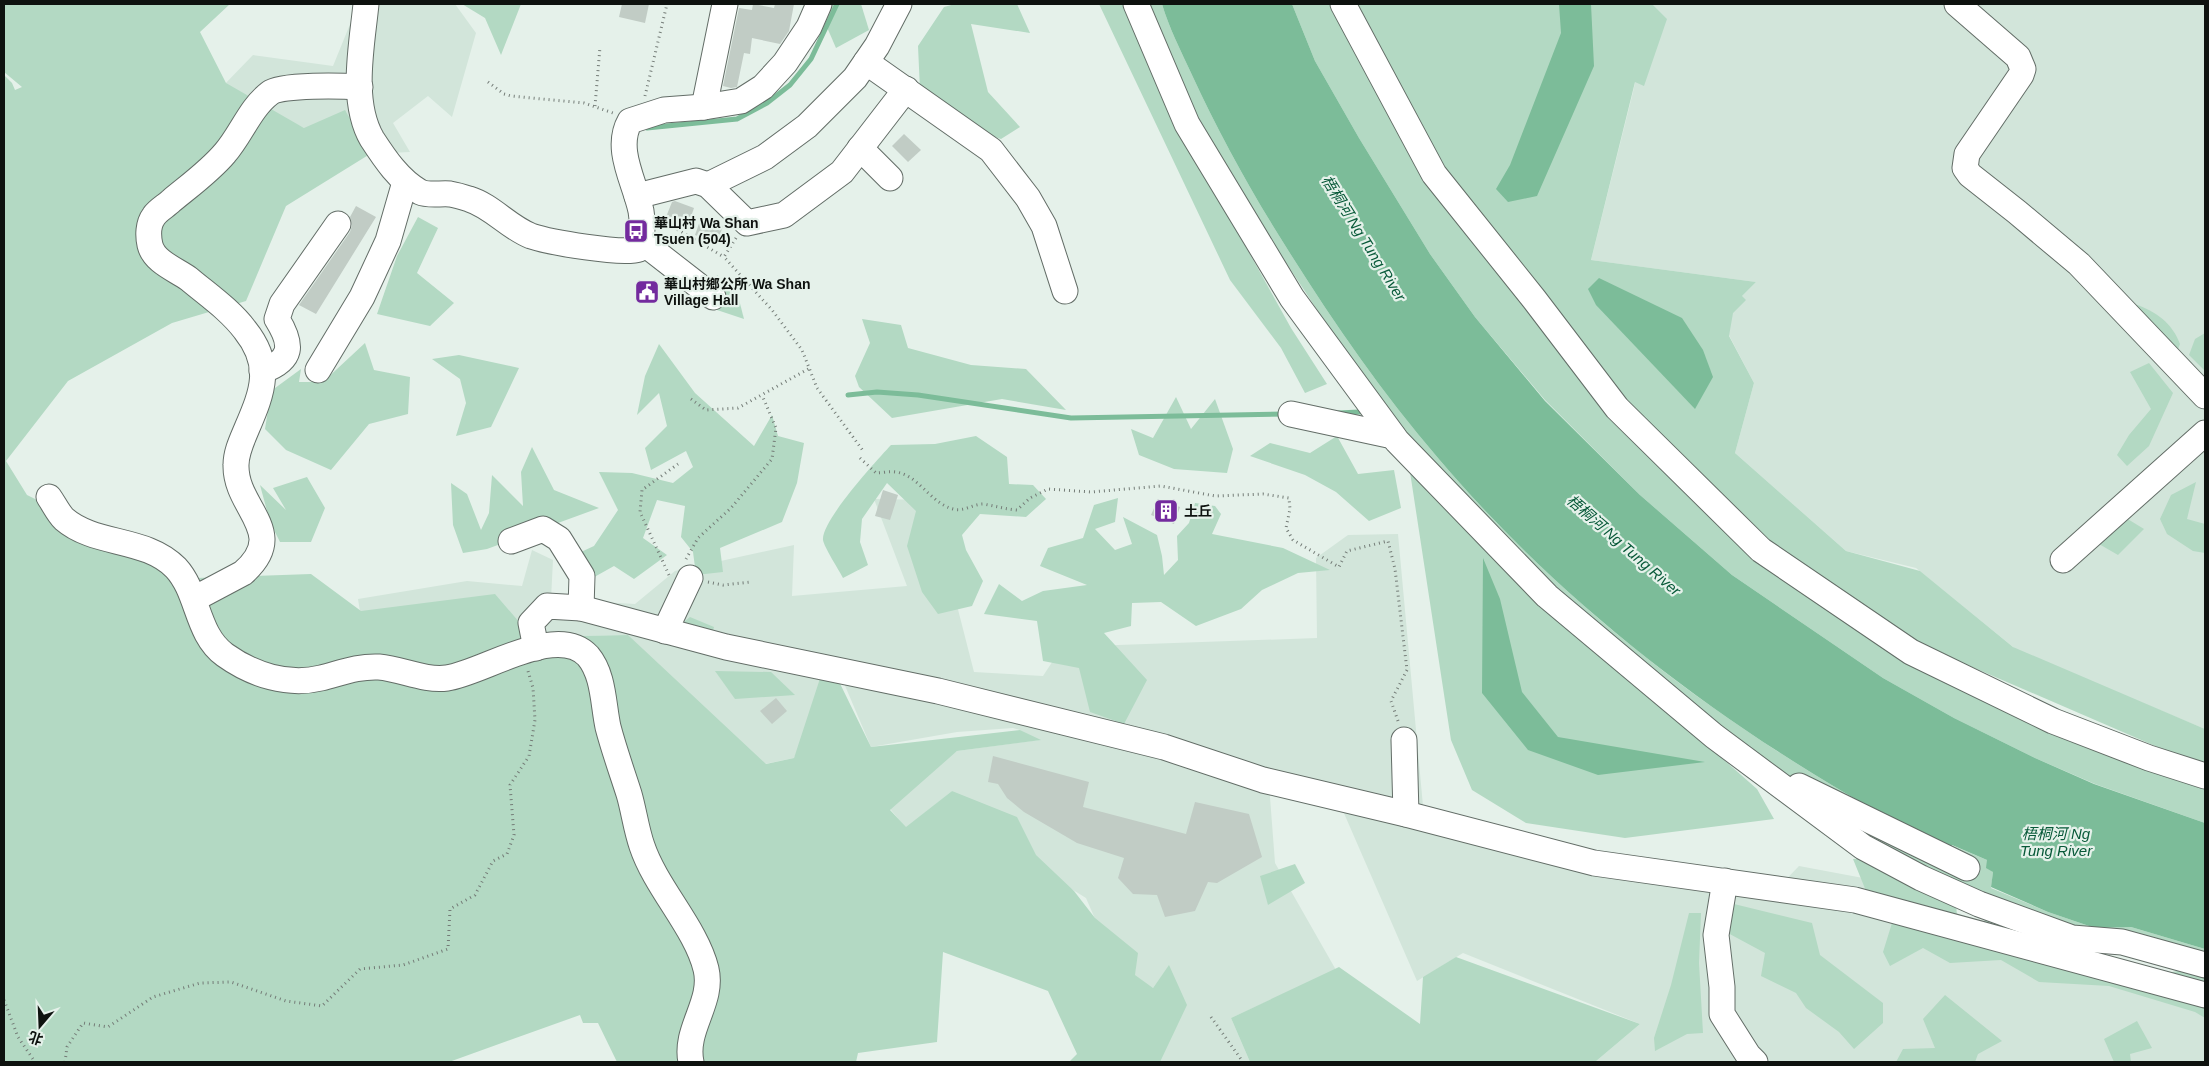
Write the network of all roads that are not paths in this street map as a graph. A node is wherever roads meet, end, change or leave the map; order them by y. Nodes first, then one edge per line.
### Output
1 (366, 4) edge
2 (725, 4) edge
3 (819, 4) edge
4 (899, 4) edge
5 (1136, 4) edge
6 (1343, 4) edge
7 (1957, 4) edge
8 (866, 62) junction
9 (360, 86) junction
10 (906, 90) junction
11 (704, 107) junction
12 (860, 148) junction
13 (890, 178) dead end
14 (405, 182) junction
15 (708, 185) junction
16 (643, 194) junction
17 (338, 224) dead end
18 (641, 241) junction
19 (1064, 291) dead end
20 (713, 297) dead end
21 (318, 370) dead end
22 (262, 372) junction
23 (2205, 396) edge
24 (1291, 414) dead end
25 (2205, 433) edge
26 (1393, 436) junction
27 (49, 497) dead end
28 (510, 541) dead end
29 (2063, 560) dead end
30 (685, 588) road end
31 (194, 599) junction
32 (581, 608) junction
33 (665, 631) junction
34 (529, 650) junction
35 (1404, 740) road end
36 (1746, 761) junction
37 (2205, 776) edge
38 (1406, 814) junction
39 (1967, 868) dead end
40 (1724, 882) junction
41 (2205, 965) edge
42 (2205, 995) edge
43 (691, 1062) edge
44 (1755, 1062) edge

1 - 9 street
2 - 11 street
3 - 11 street
4 - 8 street
5 - 26 street
6 - 37 street
7 - 23 street
8 - 10 street
8 - 15 street
9 - 14 street
9 - 22 street
10 - 12 street
10 - 19 street
11 - 16 street
12 - 13 street
12 - 15 street
14 - 18 street
14 - 21 street
15 - 16 street
16 - 18 street
17 - 22 street
18 - 20 street
22 - 31 street
24 - 26 street
25 - 29 street
26 - 36 street
27 - 31 street
28 - 32 street
30 - 33 street
31 - 34 street
32 - 33 street
32 - 34 street
33 - 38 street
34 - 43 street
35 - 38 street
36 - 39 street
36 - 41 street
38 - 40 street
40 - 42 street
40 - 44 street

